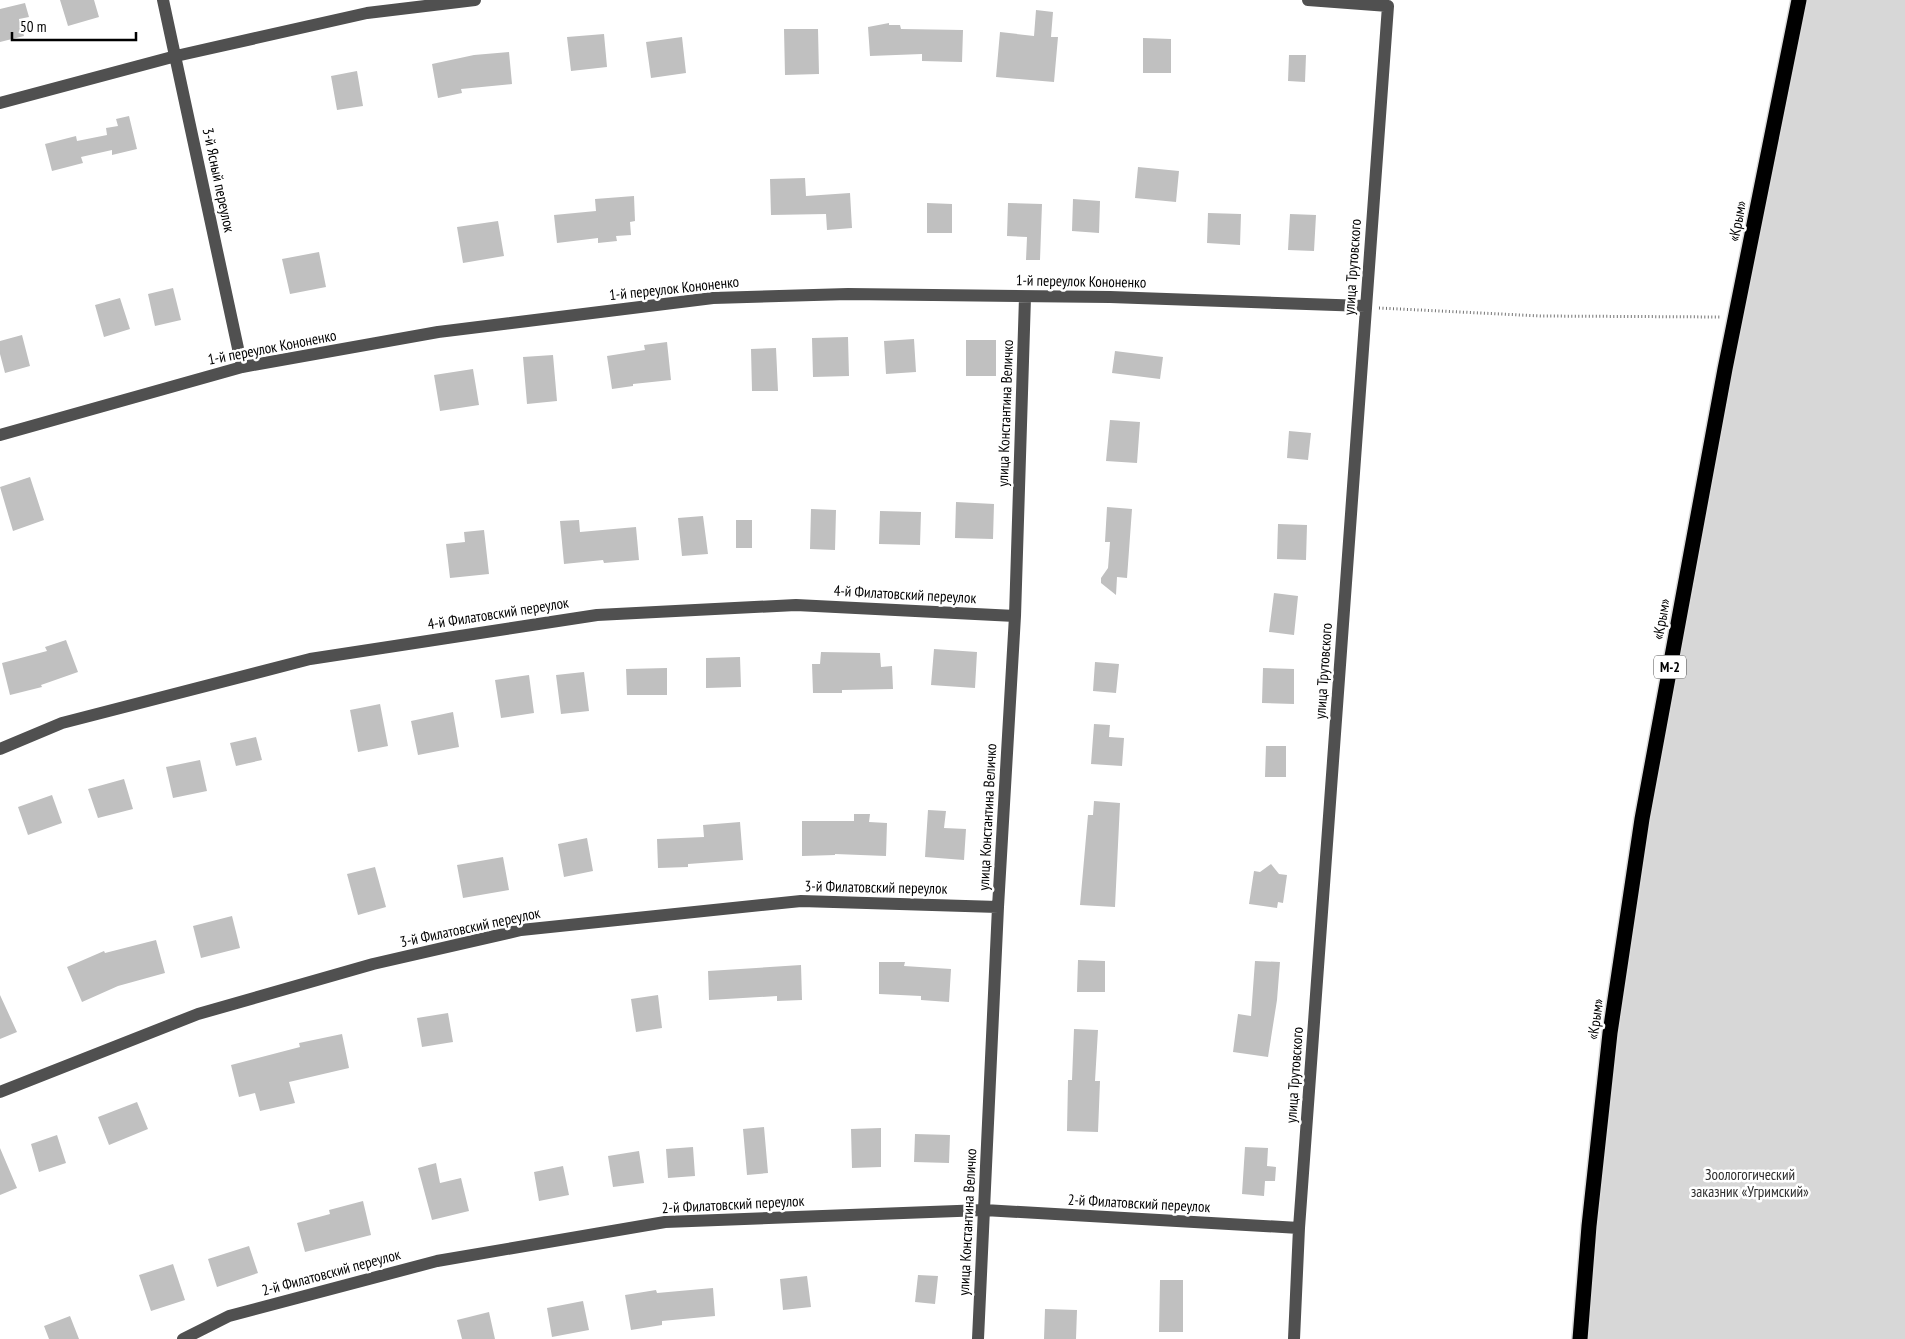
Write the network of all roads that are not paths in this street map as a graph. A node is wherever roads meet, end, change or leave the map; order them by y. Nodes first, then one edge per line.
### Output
1 (163, 0) edge
2 (474, 0) edge
3 (1308, 0) edge
4 (1799, 0) edge
5 (176, 56) junction
6 (0, 103) edge
7 (1025, 297) junction
8 (1366, 306) junction
9 (242, 367) junction
10 (0, 434) edge
11 (1015, 616) junction
12 (0, 749) edge
13 (998, 906) junction
14 (0, 1092) edge
15 (984, 1210) junction
16 (1299, 1228) junction
17 (183, 1339) edge
18 (978, 1339) edge
19 (1294, 1339) edge
20 (1580, 1339) edge

1 - 5 street, 3-й Ясный переулок
2 - 5 street
3 - 8 street, улица Трутовского
4 - 20 highway, «Крым» / М-2
5 - 6 street
5 - 9 street, 3-й Ясный переулок
7 - 8 street, 1-й переулок Кононенко
7 - 9 street, 1-й переулок Кононенко
7 - 11 street, улица Константина Величко
8 - 16 street, улица Трутовского
9 - 10 street, 1-й переулок Кононенко
11 - 12 street, 4-й Филатовский переулок
11 - 13 street, улица Константина Величко
13 - 14 street, 3-й Филатовский переулок
13 - 15 street, улица Константина Величко
15 - 16 street, 2-й Филатовский переулок
15 - 17 street, 2-й Филатовский переулок
15 - 18 street, улица Константина Величко
16 - 19 street, улица Трутовского

